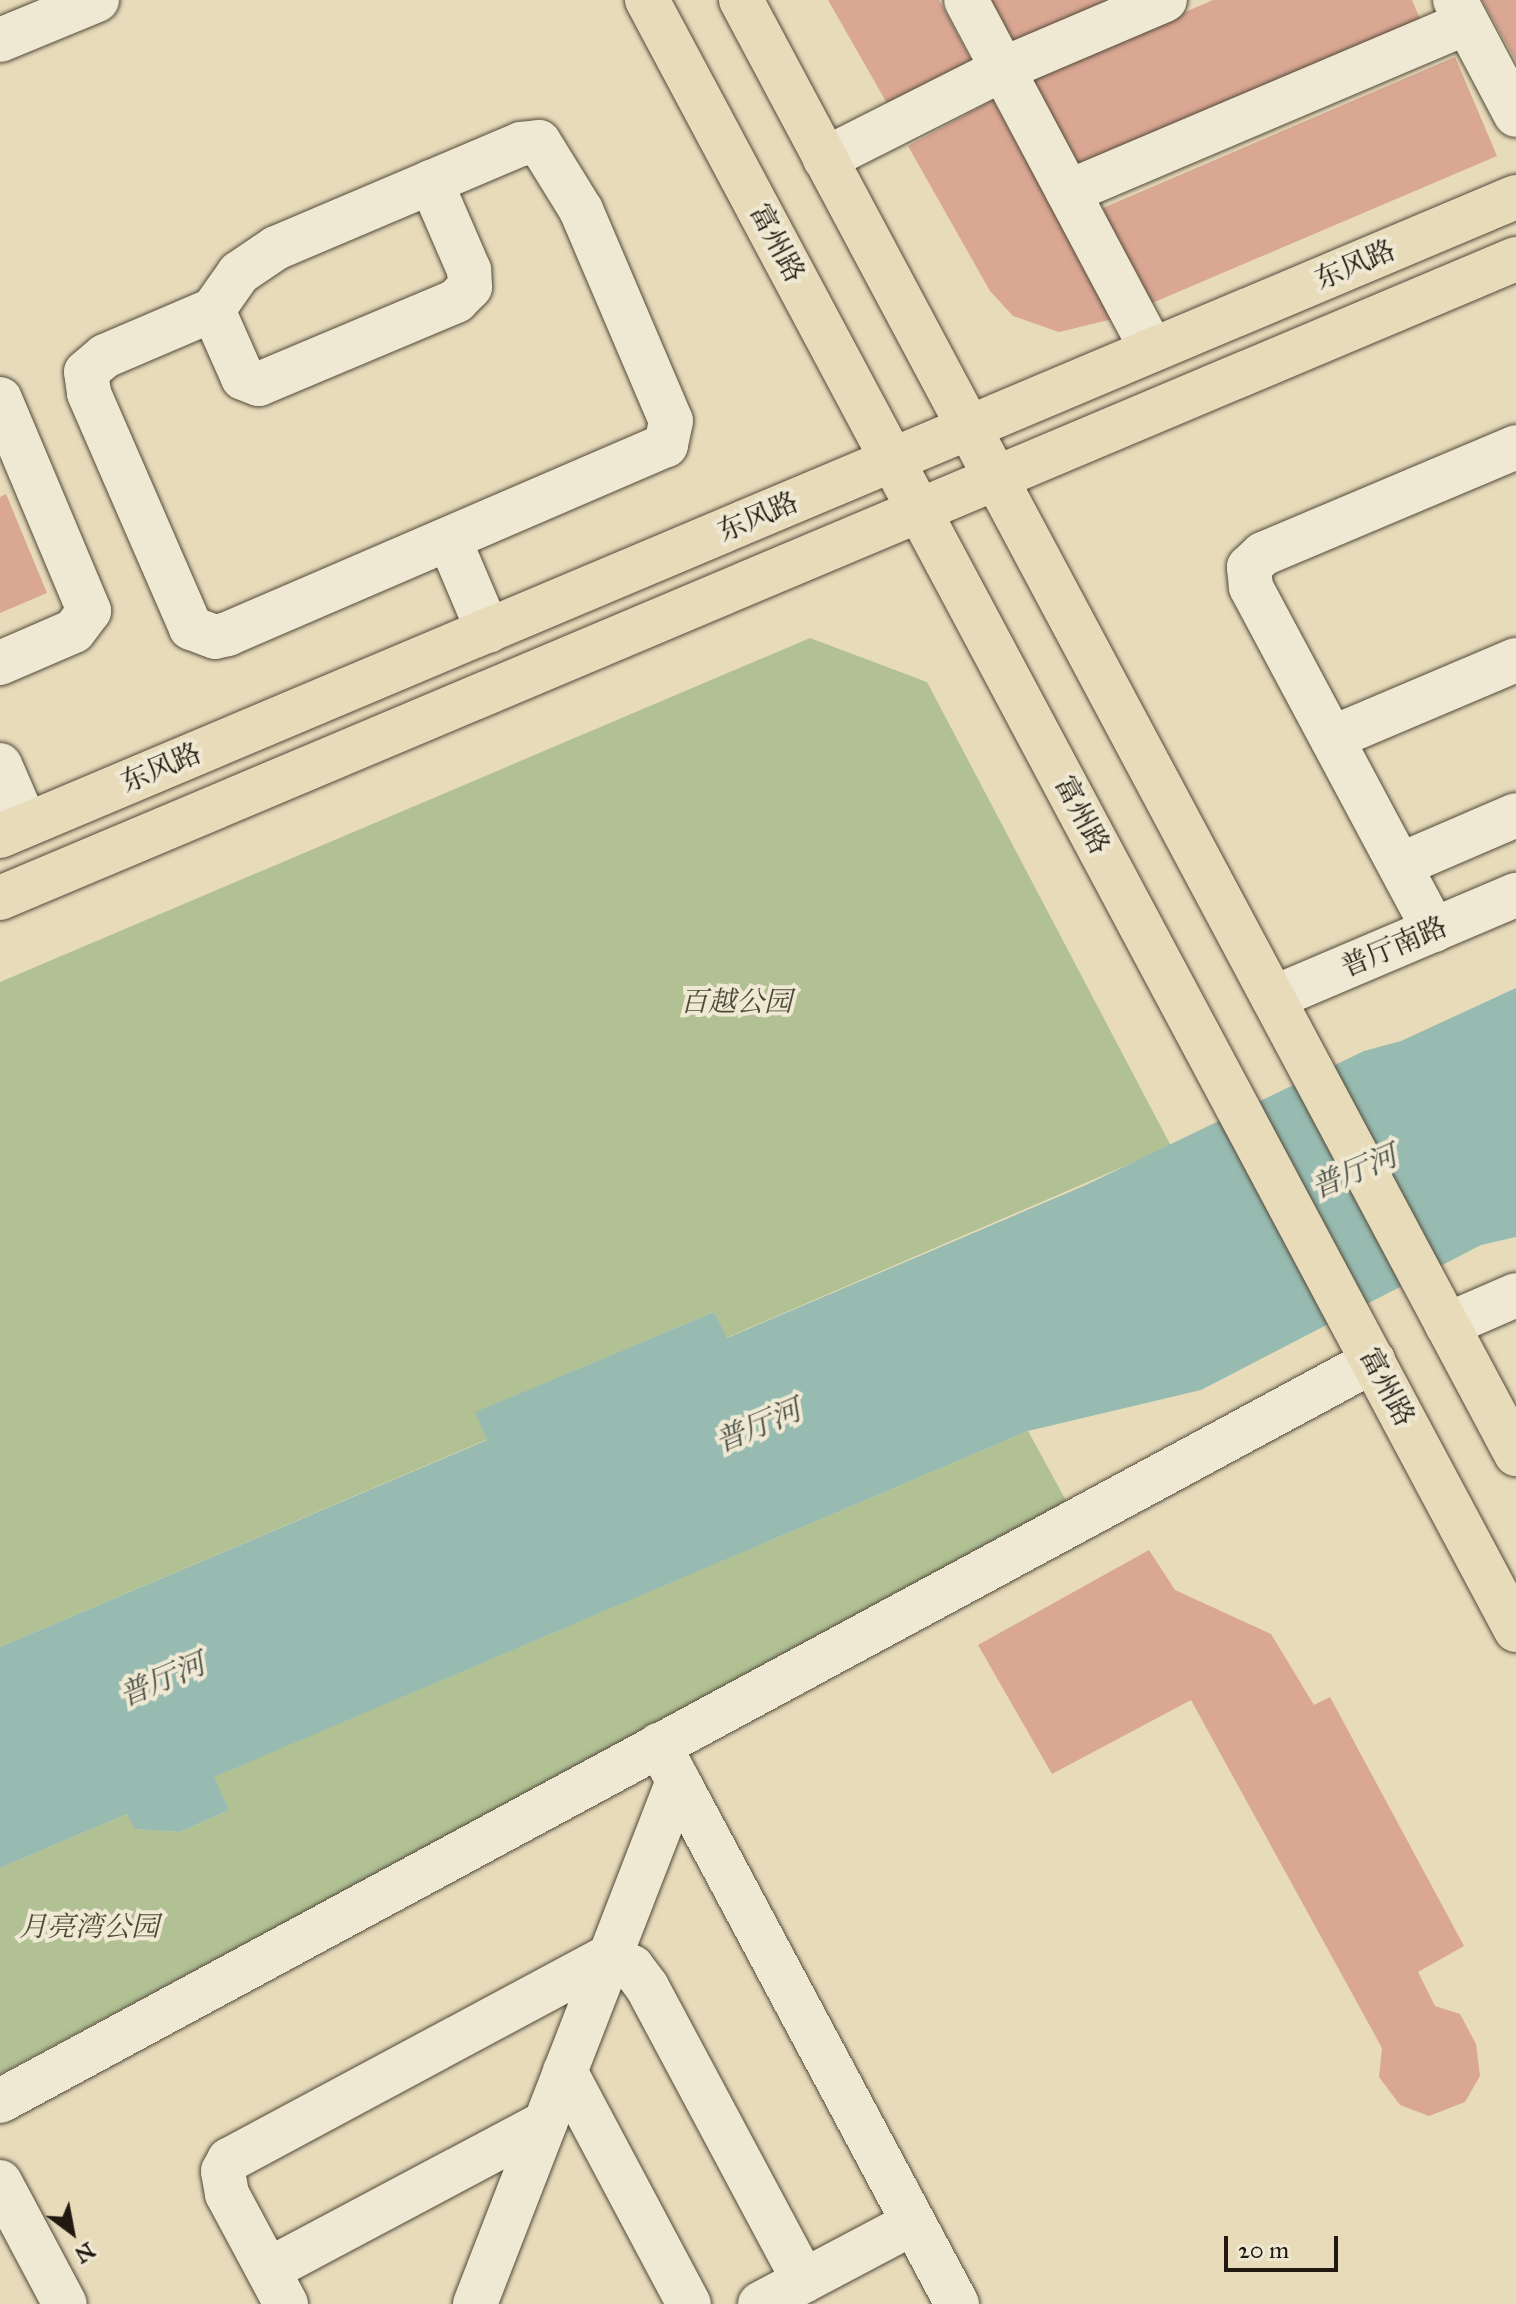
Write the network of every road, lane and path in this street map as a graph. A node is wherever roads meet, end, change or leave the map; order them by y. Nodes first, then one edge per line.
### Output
1 (97, 0) edge
2 (647, 0) edge
3 (741, 0) edge
4 (966, 0) edge
5 (1165, 0) edge
6 (1461, 12) edge
7 (0, 40) edge
8 (1003, 69) junction
9 (1516, 115) edge
10 (825, 159) junction
11 (431, 182) junction
12 (1068, 192) junction
13 (1516, 197) edge
14 (1516, 259) edge
15 (213, 310) junction
16 (1152, 350) junction
17 (0, 399) edge
18 (969, 428) junction
19 (1516, 447) edge
20 (10, 451) edge
21 (892, 460) junction
22 (996, 478) junction
23 (919, 510) junction
24 (449, 539) junction
25 (488, 631) junction
26 (1516, 660) edge
27 (0, 663) edge
28 (1332, 738) junction
29 (0, 765) edge
30 (1516, 815) edge
31 (13, 831) edge
32 (1400, 865) junction
33 (1516, 895) edge
34 (0, 898) edge
35 (1434, 930) junction
36 (1273, 998) junction
37 (1516, 1295) edge
38 (1447, 1325) junction
39 (1373, 1361) junction
40 (1516, 1454) edge
41 (1516, 1630) edge
42 (669, 1763) junction
43 (610, 1956) junction
44 (565, 2071) junction
45 (0, 2101) edge
46 (545, 2123) junction
47 (0, 2182) edge
48 (913, 2223) junction
49 (804, 2281) junction
50 (277, 2287) edge
51 (65, 2304) edge
52 (475, 2304) edge
53 (689, 2304) edge
54 (760, 2304) edge
55 (957, 2304) edge

1 - 7 street
2 - 21 main road, 富州路
3 - 10 main road
4 - 8 street
5 - 8 street
6 - 9 street
6 - 12 street
8 - 10 street
8 - 12 street
10 - 18 main road
11 - 15 street
11 - 15 street
11 - 24 street
12 - 16 street
13 - 16 main road, 东风路
14 - 22 main road, 东风路
15 - 24 street
16 - 18 main road, 东风路
17 - 20 street
18 - 21 main road, 东风路
18 - 22 main road
19 - 28 street
20 - 27 street
21 - 23 main road, 富州路
21 - 25 main road, 东风路
22 - 23 main road, 东风路
22 - 36 main road
23 - 34 main road, 东风路
23 - 39 main road, 富州路
24 - 25 street
25 - 31 main road, 东风路
26 - 28 street
28 - 32 street
29 - 31 street
30 - 32 street
32 - 35 street
33 - 35 street, 普厅南路
35 - 36 street, 普厅南路
36 - 38 main road
37 - 38 street
38 - 40 main road
39 - 41 main road, 富州路
39 - 42 street
42 - 43 street
42 - 45 street
42 - 48 street
43 - 44 street
43 - 49 street
43 - 50 street
44 - 46 street
44 - 53 street
46 - 50 street
46 - 52 street
47 - 51 street
48 - 49 street
48 - 55 street
49 - 54 street

